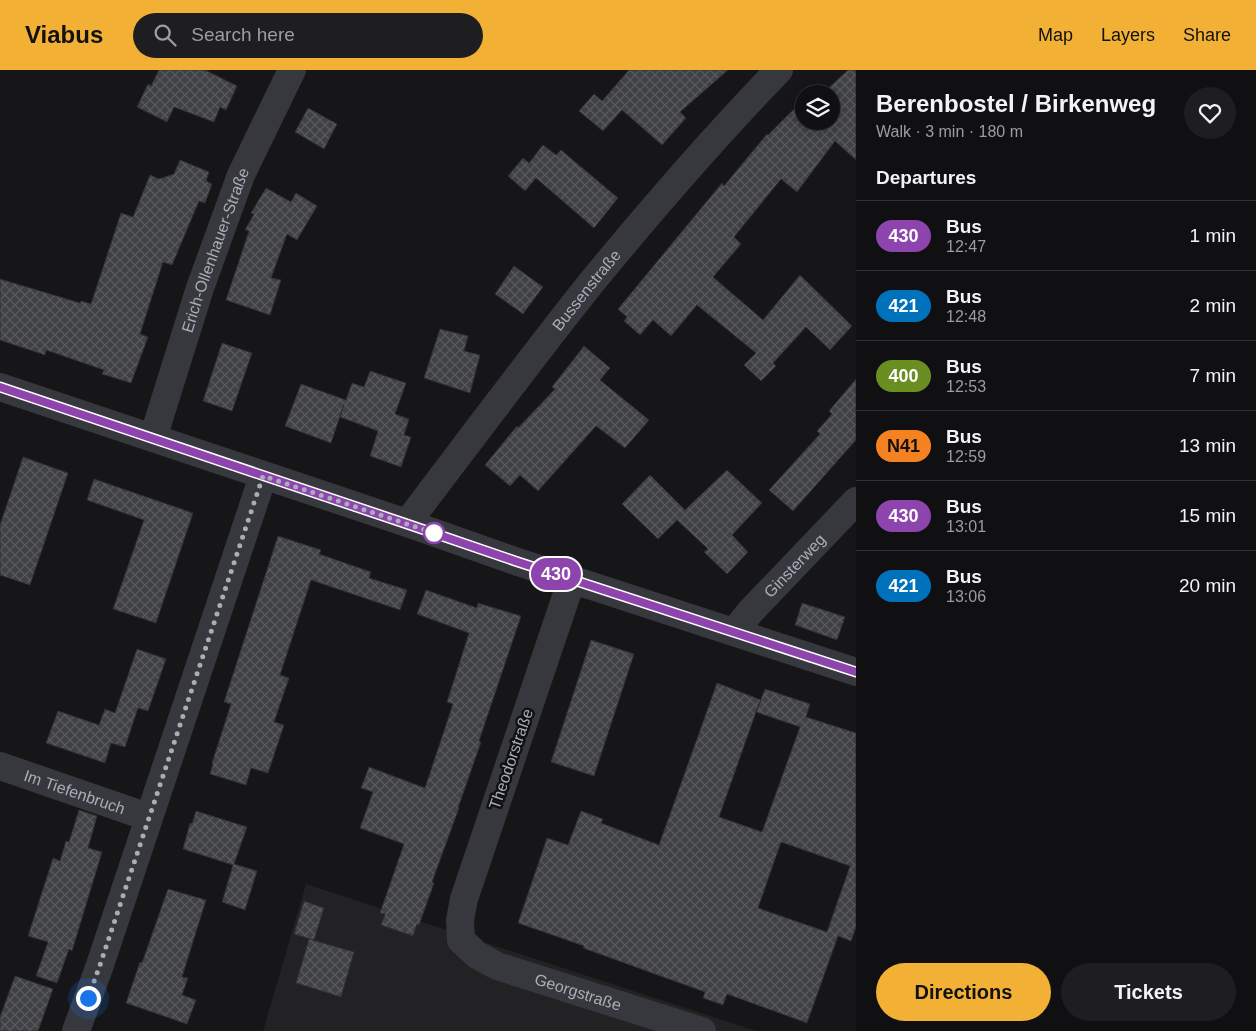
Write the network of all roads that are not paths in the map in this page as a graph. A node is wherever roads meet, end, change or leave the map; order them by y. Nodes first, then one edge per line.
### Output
1 (292, 70) edge
2 (779, 70) edge
3 (0, 387) edge
4 (153, 438) junction
5 (263, 476) junction
6 (856, 501) edge
7 (407, 524) junction
8 (572, 579) junction
9 (734, 632) junction
10 (856, 672) edge
11 (0, 766) edge
12 (148, 817) junction
13 (461, 940) joint
14 (76, 1031) edge
15 (702, 1031) edge

1 - 4 street, Erich-Ollenhauer-Straße
2 - 7 street, Bussenstraße
3 - 4 street
4 - 5 street
5 - 7 street
5 - 12 street
6 - 9 street, Ginsterweg
7 - 8 street
8 - 9 street
8 - 13 street, Theodorstraße
9 - 10 street
11 - 12 street, Im Tiefenbruch
12 - 14 street
13 - 15 street, Georgstraße

